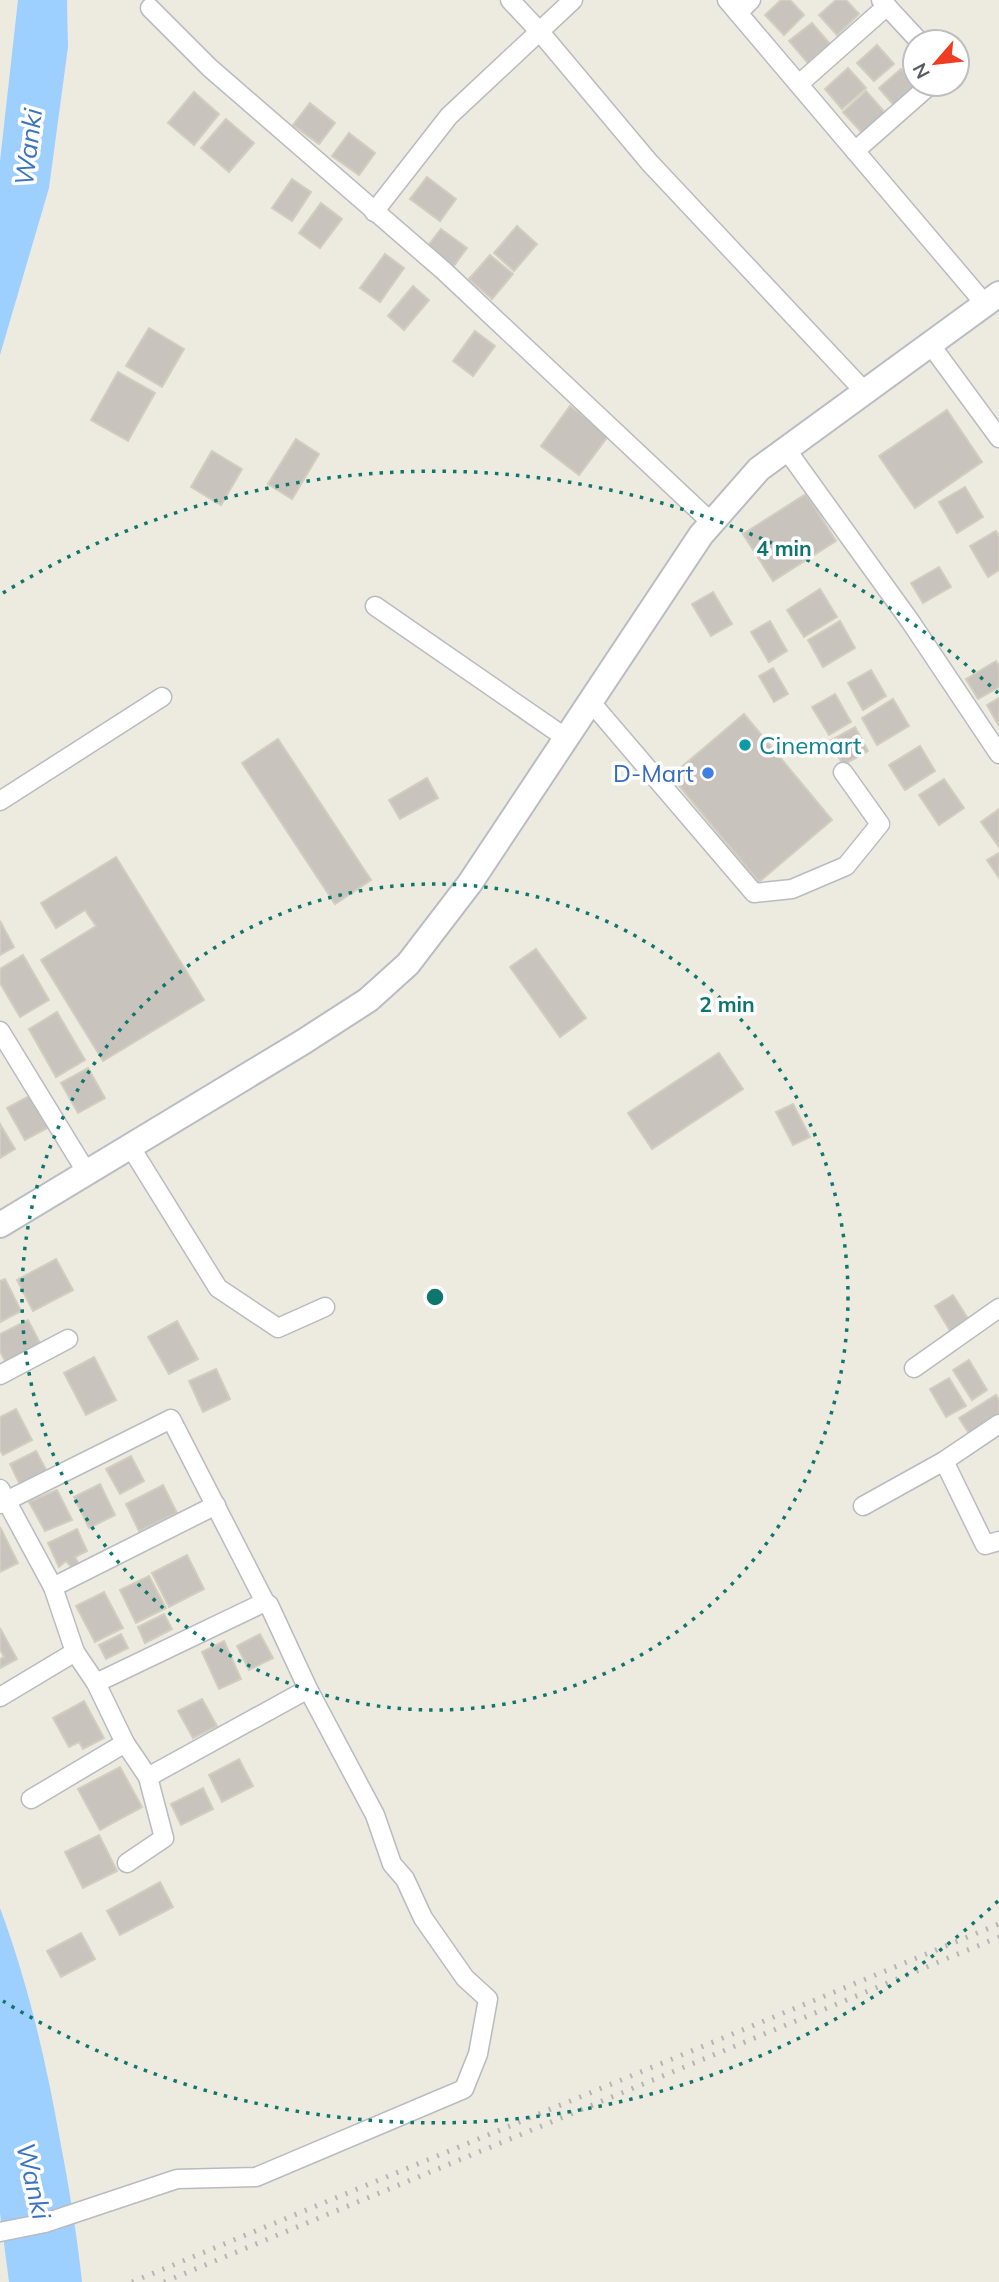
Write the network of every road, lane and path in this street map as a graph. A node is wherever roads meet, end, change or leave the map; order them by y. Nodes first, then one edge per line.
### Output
1 (510, 0) edge
2 (573, 0) edge
3 (884, 3) edge
4 (739, 4) edge
5 (150, 8) dead end
6 (907, 28) edge
7 (540, 32) junction
8 (799, 84) junction
9 (915, 98) edge
10 (855, 151) junction
11 (374, 212) junction
12 (992, 299) edge
13 (930, 344) junction
14 (865, 392) junction
15 (999, 438) edge
16 (786, 449) junction
17 (712, 523) junction
18 (375, 606) dead end
19 (162, 697) dead end
20 (590, 701) junction
21 (566, 738) junction
22 (999, 754) edge
23 (843, 772) dead end
24 (0, 801) edge
25 (0, 1031) edge
26 (130, 1146) junction
27 (87, 1173) junction
28 (0, 1225) edge
29 (326, 1307) dead end
30 (999, 1308) edge
31 (68, 1339) dead end
32 (914, 1368) dead end
33 (0, 1375) edge
34 (999, 1424) edge
35 (944, 1461) junction
36 (2, 1498) edge
37 (216, 1505) junction
38 (863, 1506) dead end
39 (999, 1541) edge
40 (53, 1587) junction
41 (265, 1602) junction
42 (75, 1652) junction
43 (96, 1683) junction
44 (307, 1689) junction
45 (0, 1697) edge
46 (125, 1743) junction
47 (148, 1777) junction
48 (31, 1799) dead end
49 (127, 1863) dead end
50 (0, 2232) edge

1 - 7 street
2 - 7 street
3 - 6 street
3 - 8 street
4 - 8 street
5 - 11 street
7 - 11 street
7 - 14 street
8 - 10 street
9 - 10 street
10 - 12 street
11 - 17 street
12 - 13 street
13 - 14 street
13 - 15 street
14 - 16 street
16 - 17 street
16 - 22 street
17 - 20 street
18 - 21 street
19 - 24 street
20 - 21 street
20 - 23 street
21 - 26 street
25 - 27 street
26 - 27 street
26 - 29 street
27 - 28 street
30 - 32 street
31 - 33 street
34 - 35 street
35 - 38 street
35 - 39 street
36 - 37 street
36 - 40 street
37 - 40 street
37 - 41 street
40 - 42 street
41 - 43 street
41 - 44 street
42 - 43 street
42 - 45 street
43 - 46 street
44 - 47 street
44 - 50 street
46 - 47 street
46 - 48 street
47 - 49 street

